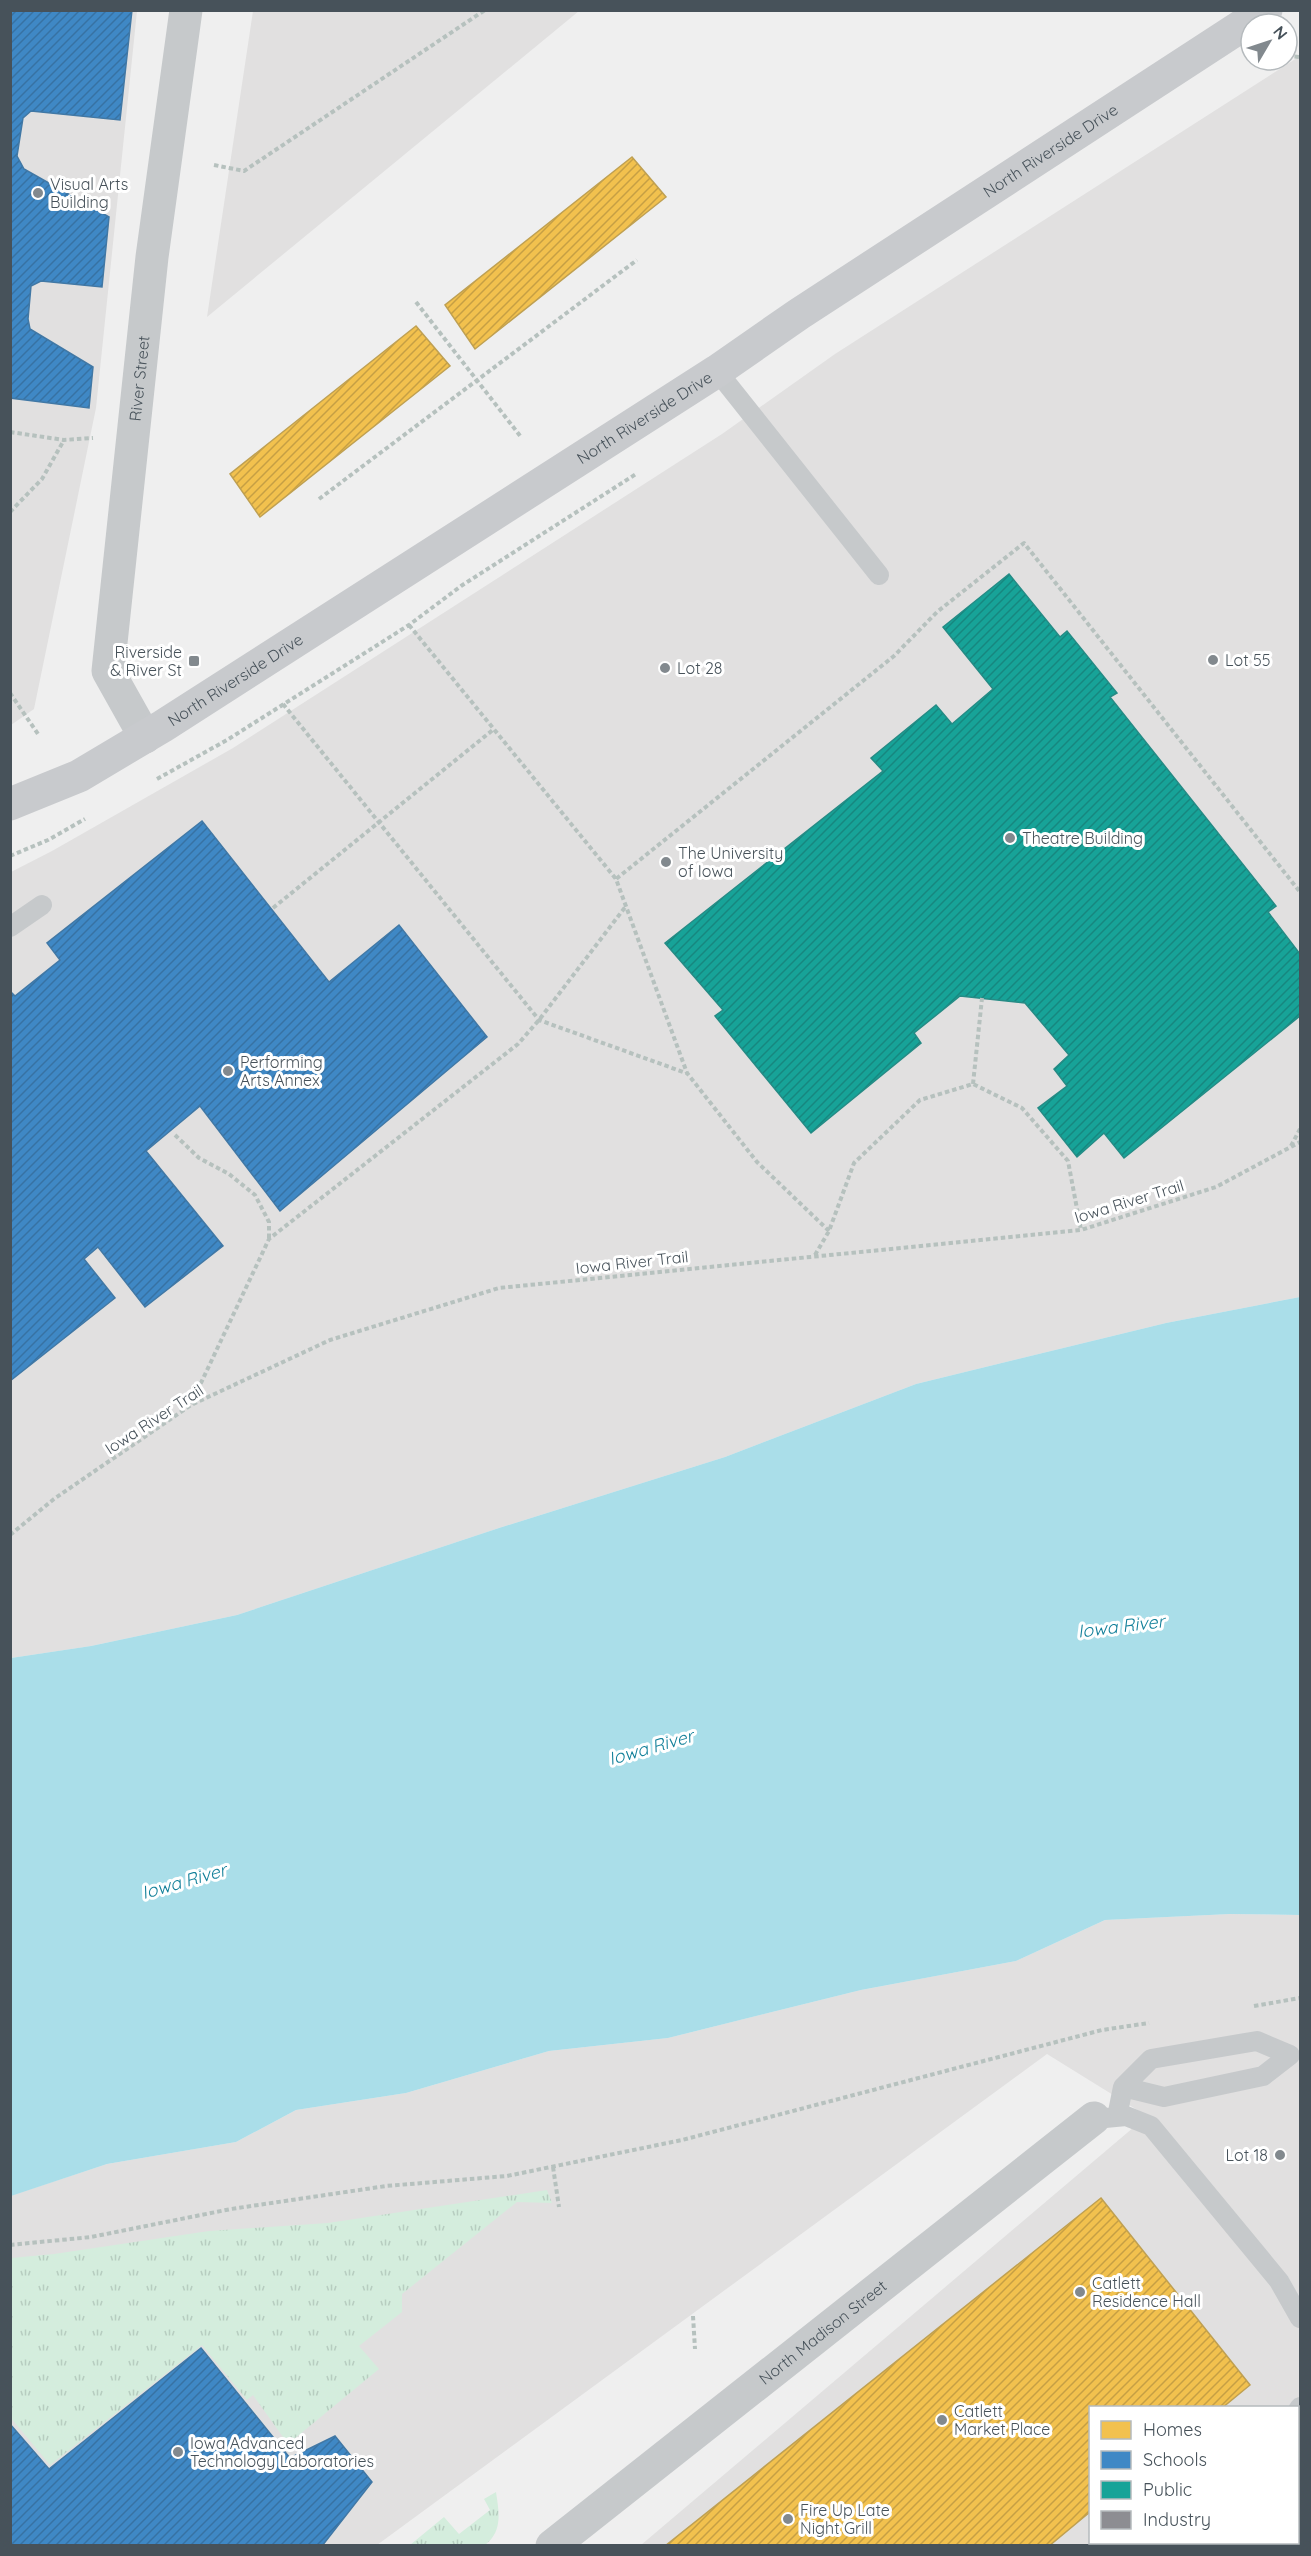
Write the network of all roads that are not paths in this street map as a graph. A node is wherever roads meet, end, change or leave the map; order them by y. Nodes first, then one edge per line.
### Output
1 (186, 10) edge
2 (1266, 10) edge
3 (717, 371) junction
4 (879, 575) dead end
5 (145, 737) junction
6 (10, 804) edge
7 (42, 905) dead end
8 (10, 927) edge
9 (1295, 2054) edge
10 (1123, 2087) junction
11 (1105, 2118) junction
12 (1300, 2318) edge
13 (552, 2546) edge

1 - 5 street, River Street
2 - 3 street, North Riverside Drive
3 - 4 lane
3 - 5 street, North Riverside Drive
5 - 6 street, North Riverside Drive
7 - 8 lane
9 - 10 lane
9 - 10 lane
10 - 11 lane
11 - 12 lane
11 - 13 street, North Madison Street

